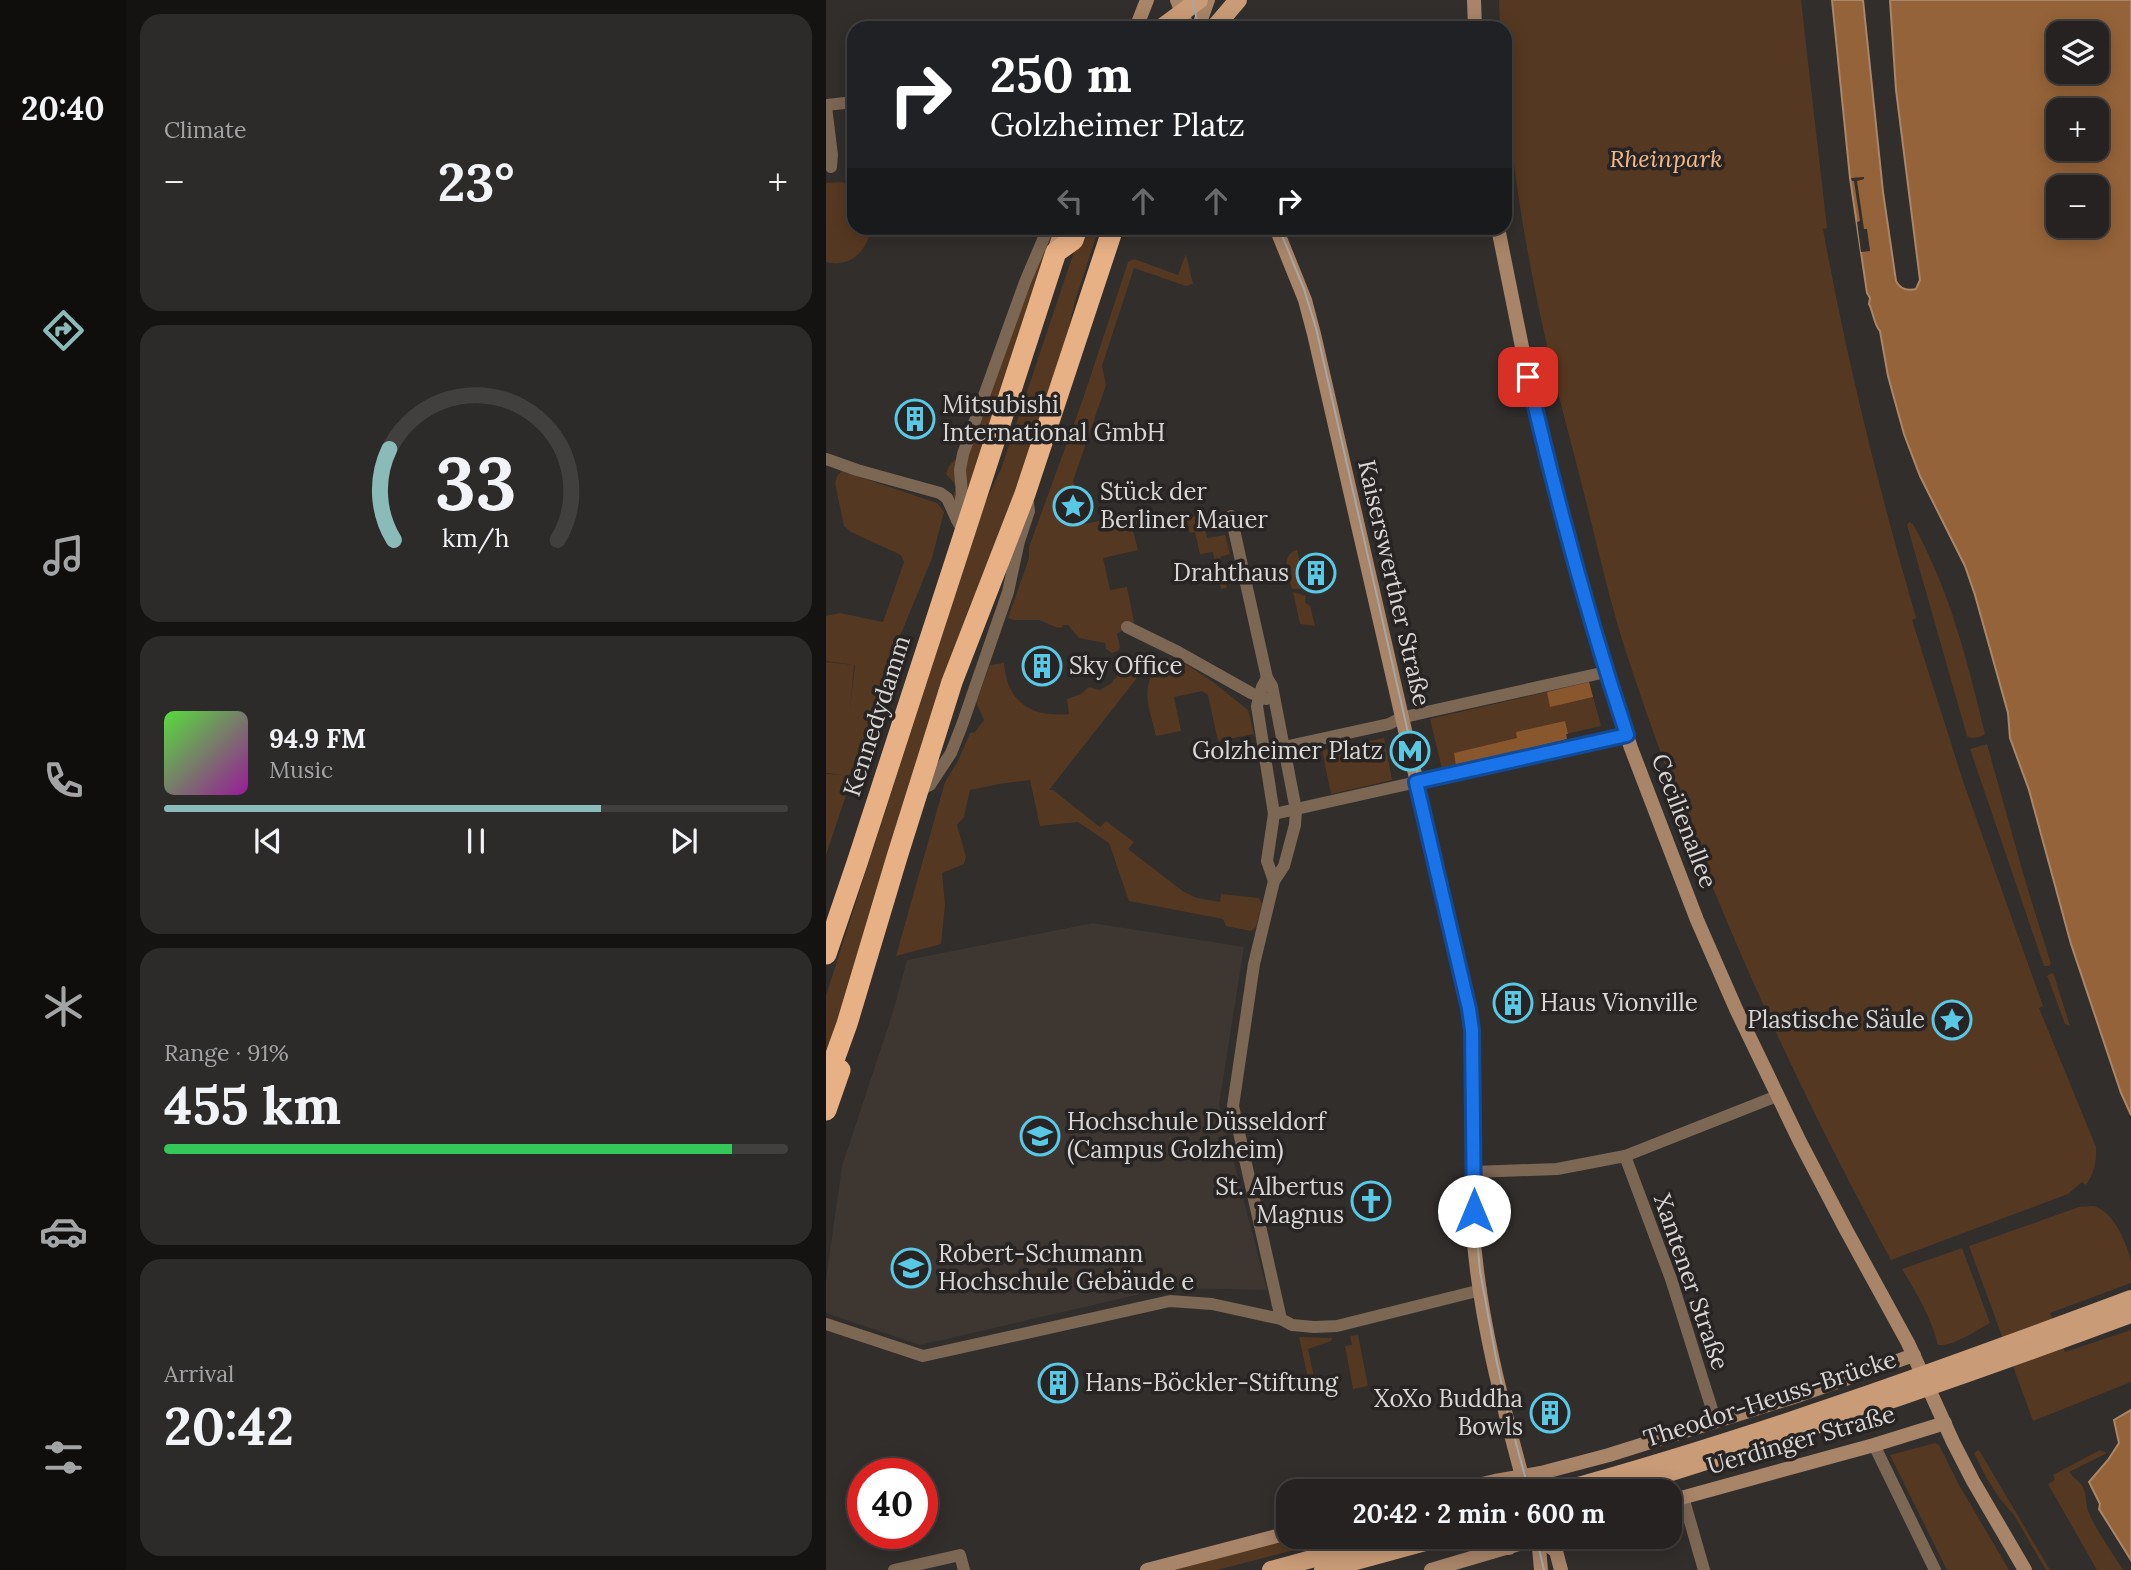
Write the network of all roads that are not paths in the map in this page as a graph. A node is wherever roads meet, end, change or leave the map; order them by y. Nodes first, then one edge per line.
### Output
1 (1146, 0) edge
2 (1199, 0) edge
3 (1209, 0) edge
4 (1238, 0) edge
5 (1474, 0) edge
6 (1182, 13) edge
7 (1138, 21) edge
8 (1201, 21) edge
9 (1214, 21) edge
10 (1221, 21) edge
11 (1475, 21) edge
12 (847, 104) edge
13 (826, 106) edge
14 (831, 167) dead end
15 (1044, 235) edge
16 (1062, 235) edge
17 (1075, 235) edge
18 (1111, 235) edge
19 (1279, 235) edge
20 (1499, 235) edge
21 (1056, 252) junction
22 (963, 454) junction
23 (826, 459) edge
24 (936, 492) junction
25 (1231, 516) dead end
26 (960, 527) junction
27 (1127, 627) dead end
28 (1606, 672) junction
29 (1267, 678) junction
30 (1259, 696) junction
31 (1276, 708) junction
32 (1401, 718) junction
33 (1627, 735) junction
34 (1283, 747) junction
35 (1266, 751) junction
36 (1416, 782) junction
37 (1296, 810) junction
38 (1274, 814) junction
39 (1274, 881) junction
40 (831, 933) edge
41 (826, 954) edge
42 (847, 1024) junction
43 (826, 1082) edge
44 (1777, 1096) junction
45 (826, 1110) edge
46 (1625, 1156) junction
47 (1474, 1172) junction
48 (1481, 1290) junction
49 (2131, 1298) edge
50 (2131, 1314) edge
51 (1281, 1320) junction
52 (826, 1324) edge
53 (1914, 1355) junction
54 (1996, 1356) junction
55 (1716, 1422) junction
56 (1945, 1423) junction
57 (1874, 1445) junction
58 (1609, 1455) junction
59 (1522, 1476) junction
60 (1512, 1479) edge
61 (1523, 1479) edge
62 (1600, 1479) edge
63 (1626, 1479) edge
64 (1649, 1479) edge
65 (1682, 1497) edge
66 (1682, 1514) edge
67 (1276, 1536) edge
68 (1348, 1549) edge
69 (1400, 1549) edge
70 (1505, 1549) edge
71 (1540, 1549) edge
72 (1554, 1549) edge
73 (894, 1570) edge
74 (964, 1570) edge
75 (1147, 1570) edge
76 (1271, 1570) edge
77 (1323, 1570) edge
78 (1431, 1570) edge
79 (1541, 1570) edge
80 (1561, 1570) edge
81 (1704, 1570) edge
82 (1935, 1570) edge
83 (2025, 1570) edge

1 - 7 street
2 - 6 main road
3 - 8 street
3 - 9 street
4 - 10 main road
5 - 11 street
12 - 13 street
13 - 14 street
15 - 22 street, Kennedydamm
16 - 21 main road, Kennedydamm
17 - 21 highway
18 - 42 highway
19 - 32 street, Kaiserswerther Straße
20 - 28 street, Cecilienallee
21 - 26 highway, Kennedydamm
22 - 24 street
22 - 26 street, Kennedydamm
23 - 24 street
24 - 26 street
25 - 29 street
26 - 40 highway, Kennedydamm
27 - 30 street
28 - 32 street
28 - 33 street, Cecilienallee
29 - 30 street
29 - 31 street
30 - 31 street
30 - 35 street
31 - 34 street
32 - 34 street
32 - 36 street, Kaiserswerther Straße
33 - 36 street
33 - 44 street, Cecilienallee
34 - 35 street
34 - 37 street
35 - 38 street
36 - 37 street
36 - 47 street, Kaiserswerther Straße
37 - 38 street
37 - 39 street
38 - 39 street
39 - 51 street
40 - 41 highway, Kennedydamm
42 - 43 highway
42 - 45 highway
44 - 46 street
44 - 53 street, Cecilienallee
46 - 47 street
46 - 55 street, Xantener Straße
47 - 48 street, Kaiserswerther Straße
48 - 51 street
48 - 59 street, Kaiserswerther Straße
49 - 54 main road
50 - 54 main road
51 - 52 street
53 - 55 street, Uerdinger Straße
53 - 56 street, Cecilienallee
54 - 62 main road, Theodor-Heuss-Brücke
54 - 64 main road, Theodor-Heuss-Brücke
55 - 58 street, Uerdinger Straße
56 - 57 street, Uerdinger Straße
56 - 83 street, Cecilienallee
57 - 65 street, Uerdinger Straße
57 - 82 street
58 - 59 street, Uerdinger Straße
58 - 63 street
59 - 60 street, Uerdinger Straße
59 - 61 street, Kaiserswerther Straße
66 - 81 street
67 - 75 street
68 - 76 main road
69 - 77 main road
70 - 78 street
71 - 79 street
72 - 80 street
73 - 74 street

